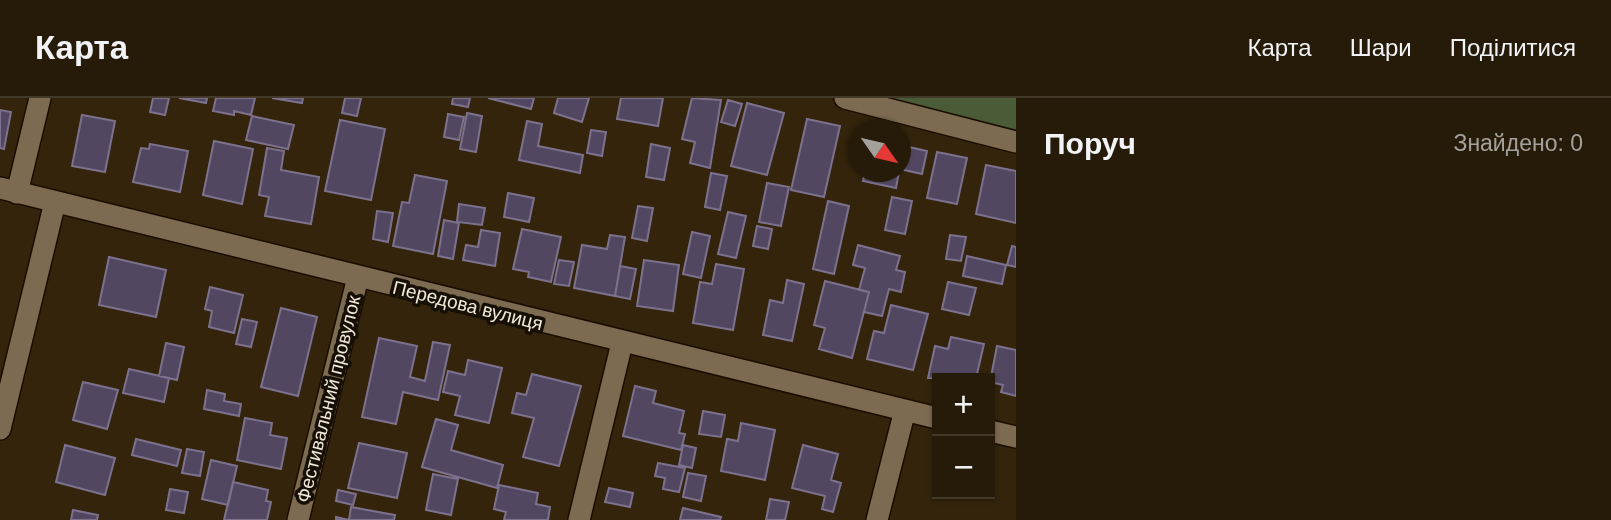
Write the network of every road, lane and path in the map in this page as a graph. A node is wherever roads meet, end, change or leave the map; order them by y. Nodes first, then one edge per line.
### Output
1 (40, 98) edge
2 (845, 98) edge
3 (1016, 142) edge
4 (9, 191) edge
5 (55, 202) junction
6 (358, 277) junction
7 (622, 343) junction
8 (905, 410) junction
9 (932, 417) edge
10 (0, 429) edge
11 (995, 432) edge
12 (1016, 437) edge
13 (298, 520) edge
14 (579, 520) edge
15 (877, 520) edge

1 - 4 street
2 - 3 street
4 - 5 street, Передова вулиця
5 - 6 street, Передова вулиця
5 - 10 street
6 - 7 street, Передова вулиця
6 - 13 street, Фестивальний провулок
7 - 8 street, Передова вулиця
7 - 14 street
8 - 9 street, Передова вулиця
8 - 15 street
11 - 12 street

